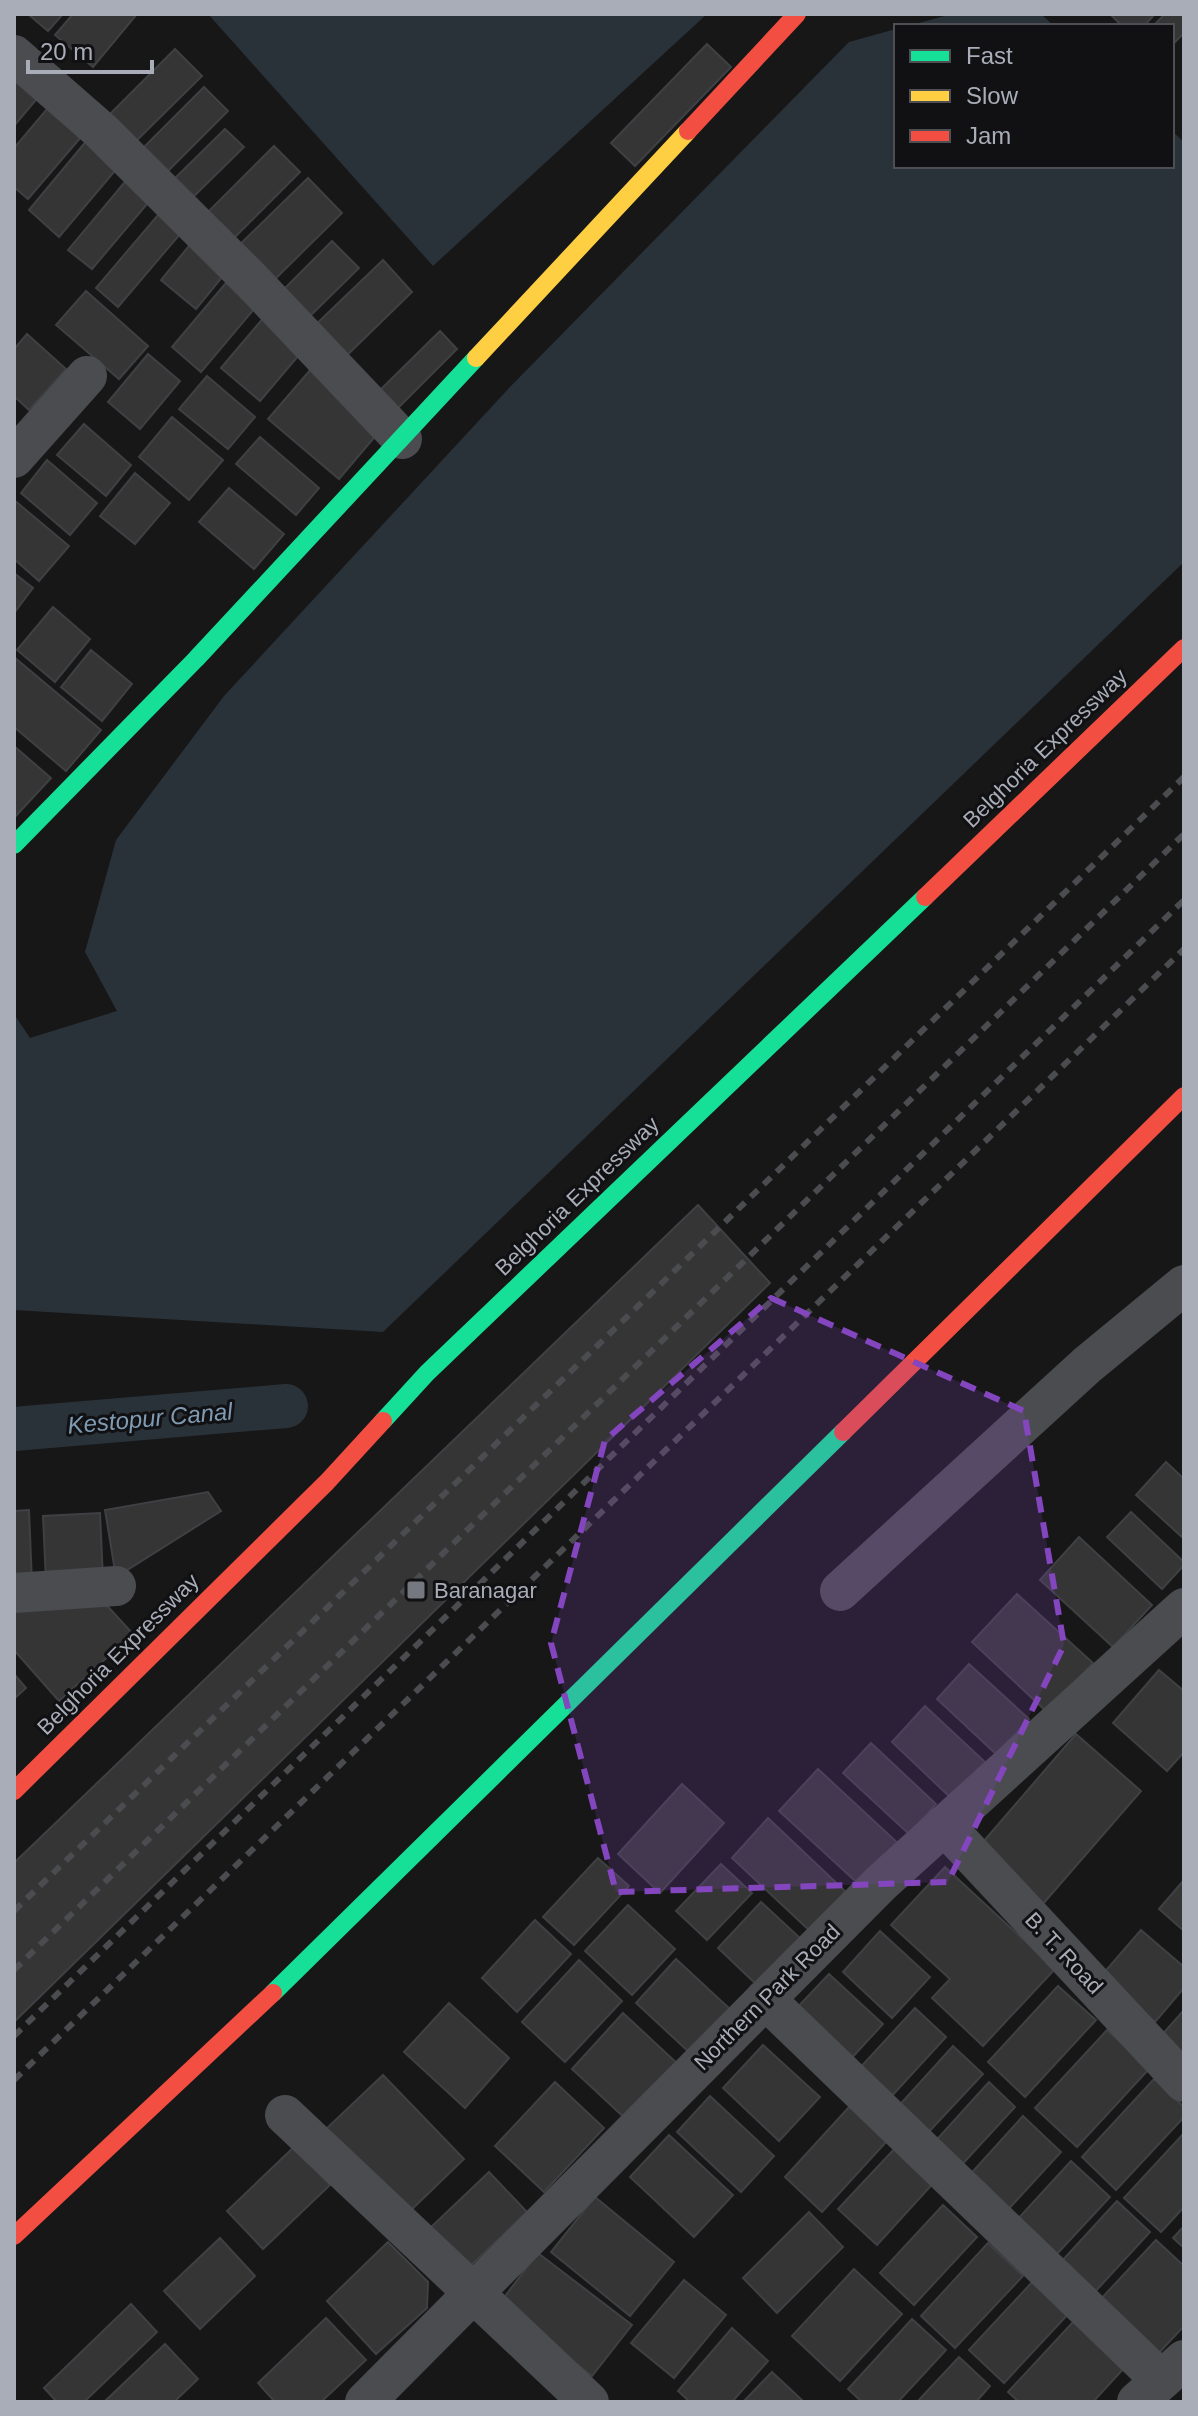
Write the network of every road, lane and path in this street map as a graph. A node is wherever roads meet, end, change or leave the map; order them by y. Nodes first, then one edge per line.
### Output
1 (797, 14) edge
2 (14, 55) edge
3 (87, 376) dead end
4 (402, 439) junction
5 (14, 458) edge
6 (1184, 648) edge
7 (14, 845) edge
8 (1184, 1096) edge
9 (1184, 1285) edge
10 (116, 1586) dead end
11 (840, 1591) dead end
12 (14, 1593) edge
13 (1184, 1608) edge
14 (14, 1791) edge
15 (944, 1825) junction
16 (765, 1999) junction
17 (1184, 2082) edge
18 (285, 2115) dead end
19 (14, 2236) edge
20 (472, 2294) junction
21 (1161, 2381) edge
22 (365, 2402) edge
23 (589, 2402) edge

1 - 4 main road
2 - 4 street
3 - 5 street
4 - 7 main road
6 - 14 main road, Belghoria Expressway
8 - 19 main road
9 - 11 street
10 - 12 street
13 - 15 street, Northern Park Road
15 - 16 street, Northern Park Road
15 - 17 street, B. T. Road
16 - 20 street, Northern Park Road
16 - 21 street
18 - 20 street
20 - 22 street, Northern Park Road
20 - 23 street

